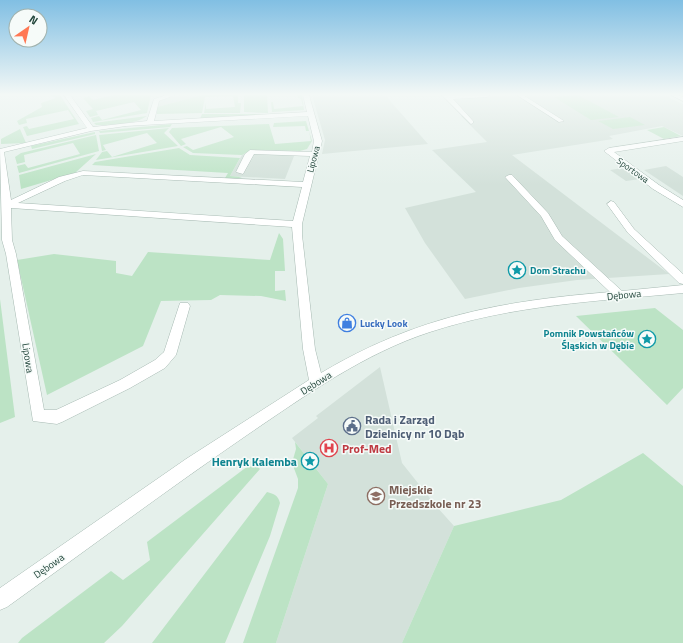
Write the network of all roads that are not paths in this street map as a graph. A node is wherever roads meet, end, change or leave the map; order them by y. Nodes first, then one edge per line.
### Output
1 (88, 125) edge
2 (125, 125) edge
3 (314, 125) edge
4 (91, 129) junction
5 (683, 139) edge
6 (0, 151) edge
7 (315, 154) junction
8 (240, 172) dead end
9 (509, 177) dead end
10 (306, 186) junction
11 (612, 204) dead end
12 (683, 204) edge
13 (7, 205) junction
14 (297, 224) junction
15 (683, 280) edge
16 (683, 289) edge
17 (620, 296) junction
18 (184, 306) dead end
19 (316, 382) junction
20 (0, 600) edge

1 - 4 street
2 - 4 street
3 - 7 street, Lipowa
4 - 6 street
5 - 12 street, Sportowa
6 - 13 street, Lipowa
7 - 8 street
7 - 10 street, Lipowa
9 - 17 street
10 - 13 street
10 - 14 street, Lipowa
11 - 15 street
13 - 14 street
13 - 18 street, Lipowa
14 - 19 street, Lipowa
16 - 17 street, Dębowa
17 - 19 street, Dębowa
19 - 20 street, Dębowa

